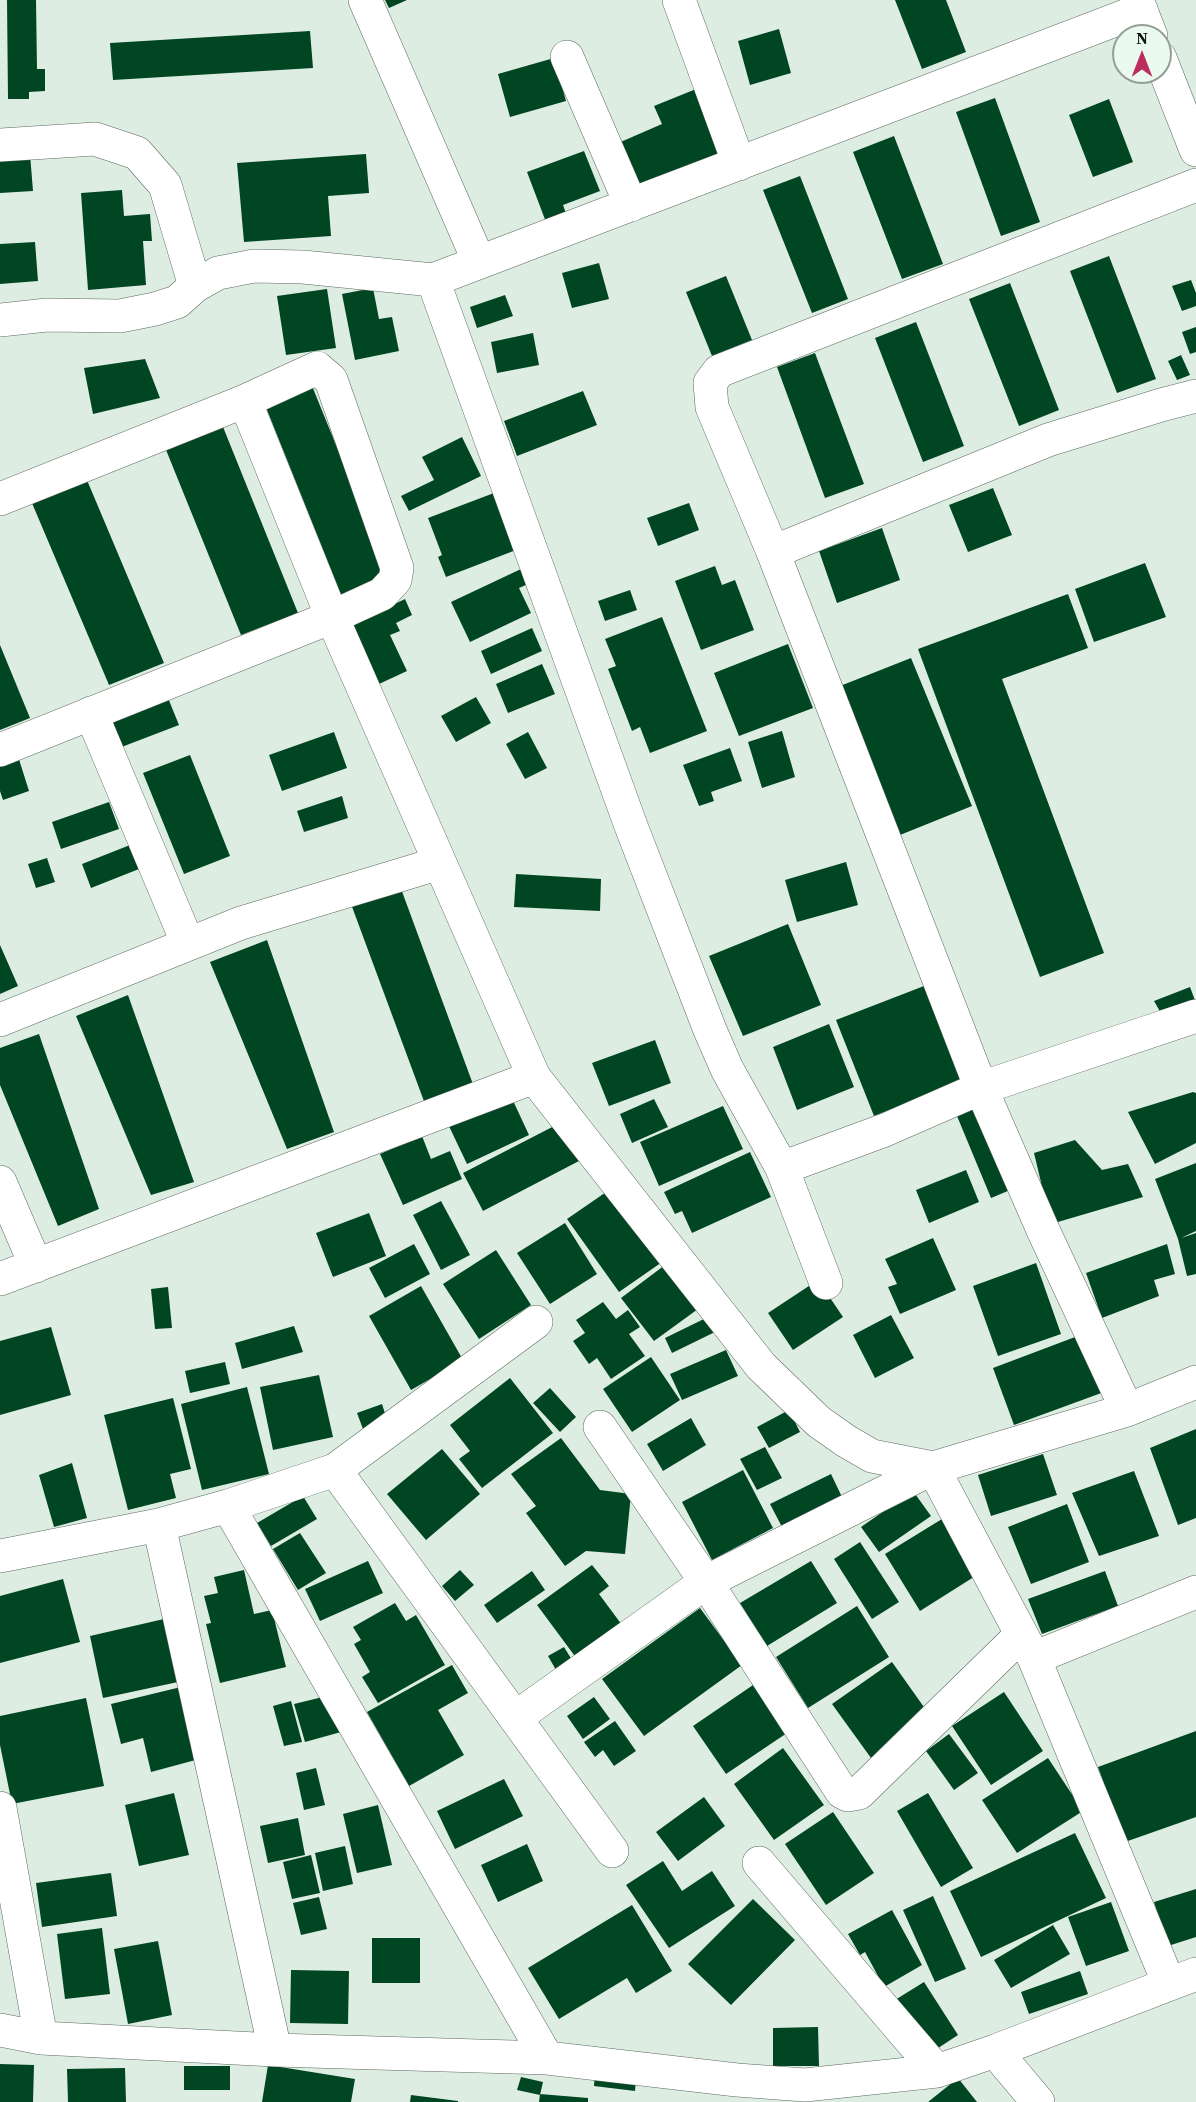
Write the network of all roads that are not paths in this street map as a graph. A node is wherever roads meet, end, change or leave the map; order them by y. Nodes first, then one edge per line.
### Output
1 (365, 0) edge
2 (679, 0) edge
3 (1143, 15) edge
4 (567, 57) dead end
5 (1170, 84) edge
6 (0, 145) edge
7 (1196, 150) edge
8 (739, 164) junction
9 (1196, 185) edge
10 (631, 205) junction
11 (479, 262) junction
12 (433, 280) junction
13 (195, 286) junction
14 (0, 320) edge
15 (1196, 396) edge
16 (245, 400) junction
17 (0, 499) edge
18 (773, 552) junction
19 (332, 617) junction
20 (91, 713) junction
21 (0, 750) edge
22 (440, 863) junction
23 (188, 944) junction
24 (1196, 1016) edge
25 (0, 1020) edge
26 (534, 1077) junction
27 (981, 1088) junction
28 (782, 1168) junction
29 (0, 1182) edge
30 (36, 1266) junction
31 (0, 1279) edge
32 (826, 1283) dead end
33 (536, 1322) dead end
34 (1196, 1382) edge
35 (1127, 1410) junction
36 (600, 1427) dead end
37 (933, 1468) junction
38 (335, 1470) junction
39 (228, 1506) junction
40 (159, 1525) junction
41 (0, 1556) edge
42 (706, 1582) junction
43 (1196, 1593) edge
44 (1027, 1646) junction
45 (515, 1718) junction
46 (0, 1808) edge
47 (612, 1851) dead end
48 (759, 1863) dead end
49 (1182, 1979) edge
50 (0, 2030) edge
51 (41, 2038) junction
52 (275, 2050) junction
53 (995, 2051) junction
54 (547, 2058) junction
55 (937, 2071) junction
56 (1038, 2102) edge

1 - 11 street
2 - 8 street
3 - 8 street
4 - 10 street
5 - 7 street
6 - 13 street
8 - 10 street
9 - 18 street
10 - 11 street
11 - 12 street
12 - 13 street
12 - 28 street
13 - 14 street
15 - 18 street
16 - 17 street
16 - 19 street
16 - 19 street
18 - 27 street
19 - 20 street
19 - 22 street
20 - 21 street
20 - 23 street
22 - 23 street
22 - 26 street
23 - 25 street
24 - 27 street
26 - 30 street
26 - 37 street
27 - 28 street
27 - 35 street
28 - 32 street
29 - 30 street
30 - 31 street
33 - 38 street
34 - 35 street
35 - 37 street
36 - 42 street
37 - 42 street
37 - 44 street
38 - 39 street
38 - 45 street
39 - 40 street
39 - 54 street
40 - 41 street
40 - 52 street
42 - 44 street
42 - 45 street
43 - 44 street
44 - 49 street
45 - 47 street
46 - 51 street
48 - 55 street
49 - 53 street
50 - 51 street
51 - 52 street
52 - 54 street
53 - 55 street
53 - 56 street
54 - 55 street

